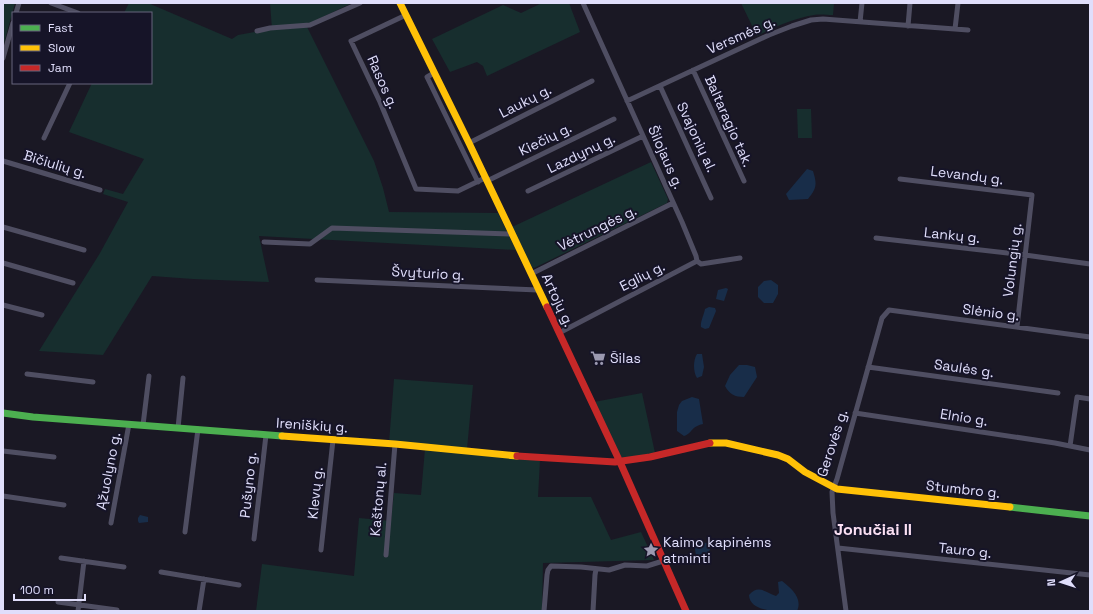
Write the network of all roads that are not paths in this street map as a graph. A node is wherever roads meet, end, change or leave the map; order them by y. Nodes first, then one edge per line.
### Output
1 (51, 3) edge
2 (360, 3) edge
3 (400, 3) edge
4 (583, 3) edge
5 (862, 3) edge
6 (910, 3) edge
7 (958, 3) edge
8 (60, 7) junction
9 (58, 12) edge
10 (75, 12) edge
11 (406, 16) junction
12 (860, 22) junction
13 (12, 26) edge
14 (908, 26) junction
15 (955, 29) junction
16 (257, 30) dead end
17 (968, 30) dead end
18 (3, 58) edge
19 (693, 70) junction
20 (434, 73) junction
21 (592, 81) dead end
22 (70, 84) edge
23 (660, 86) junction
24 (627, 101) junction
25 (614, 119) dead end
26 (643, 136) junction
27 (44, 138) dead end
28 (468, 143) junction
29 (3, 161) edge
30 (900, 179) dead end
31 (486, 180) junction
32 (744, 181) dead end
33 (478, 182) junction
34 (416, 189) joint
35 (100, 190) dead end
36 (528, 191) dead end
37 (1032, 195) joint
38 (712, 198) dead end
39 (673, 203) junction
40 (3, 227) edge
41 (512, 234) junction
42 (876, 238) dead end
43 (264, 242) dead end
44 (84, 250) dead end
45 (1025, 255) junction
46 (740, 258) dead end
47 (696, 261) junction
48 (3, 263) edge
49 (1090, 264) edge
50 (531, 274) junction
51 (318, 280) dead end
52 (74, 283) dead end
53 (538, 290) junction
54 (3, 305) edge
55 (889, 310) joint
56 (42, 315) dead end
57 (1017, 327) junction
58 (559, 333) junction
59 (1090, 337) edge
60 (868, 367) junction
61 (27, 374) dead end
62 (149, 376) dead end
63 (183, 378) dead end
64 (93, 382) dead end
65 (1058, 393) dead end
66 (1090, 399) edge
67 (3, 413) edge
68 (855, 413) junction
69 (129, 424) junction
70 (143, 425) junction
71 (178, 428) junction
72 (198, 429) junction
73 (266, 435) junction
74 (333, 440) junction
75 (395, 444) junction
76 (1070, 446) junction
77 (1090, 450) edge
78 (3, 451) edge
79 (54, 457) dead end
80 (620, 462) junction
81 (833, 487) junction
82 (3, 496) edge
83 (64, 505) dead end
84 (1090, 516) edge
85 (111, 523) dead end
86 (185, 532) dead end
87 (254, 539) dead end
88 (838, 548) junction
89 (321, 550) dead end
90 (386, 555) dead end
91 (61, 558) dead end
92 (84, 561) junction
93 (663, 561) junction
94 (124, 567) dead end
95 (596, 569) junction
96 (161, 572) dead end
97 (1090, 576) edge
98 (204, 579) junction
99 (239, 585) dead end
100 (58, 602) dead end
101 (79, 604) junction
102 (117, 610) dead end
103 (78, 611) edge
104 (199, 611) edge
105 (544, 611) edge
106 (593, 611) edge
107 (686, 611) edge
108 (846, 611) edge

1 - 8 street
2 - 16 street
3 - 11 street, Artojų g.
4 - 24 street, Šilojaus g.
5 - 12 street
6 - 14 street
7 - 15 street
8 - 9 street
8 - 10 street
11 - 20 street, Artojų g.
11 - 34 street, Rasos g.
12 - 14 street, Versmės g.
12 - 19 street, Versmės g.
13 - 18 street
14 - 15 street, Versmės g.
15 - 17 street, Versmės g.
19 - 23 street, Versmės g.
19 - 32 street, Baltaragio tak.
20 - 28 street, Artojų g.
20 - 33 street
21 - 28 street, Laukų g.
22 - 27 street
23 - 24 street, Versmės g.
23 - 38 street, Svajonių al.
24 - 26 street, Šilojaus g.
25 - 31 street, Kiečių g.
26 - 36 street, Lazdynų g.
26 - 39 street, Šilojaus g.
28 - 31 street, Artojų g.
29 - 35 street, Bičiulių g.
30 - 37 street, Levandų g.
31 - 33 street, Kiečių g.
31 - 41 street, Artojų g.
33 - 34 street, Kiečių g.
37 - 45 street, Volungių g.
39 - 47 street, Šilojaus g.
39 - 50 street, Vėtrungės g.
40 - 44 street
41 - 43 street
41 - 50 street, Artojų g.
42 - 45 street, Lankų g.
45 - 49 street, Lankų g.
45 - 57 street, Volungių g.
46 - 47 street
47 - 58 street, Eglių g.
48 - 52 street
50 - 53 street, Artojų g.
51 - 53 street, Švyturio g.
53 - 58 street, Artojų g.
54 - 56 street
55 - 57 street, Slėnio g.
55 - 60 street, Gerovės g.
57 - 59 street, Slėnio g.
58 - 80 street, Artojų g.
60 - 65 street, Saulės g.
60 - 68 street, Gerovės g.
61 - 64 street
62 - 70 street
63 - 71 street
66 - 76 street
67 - 69 street, Ireniškių g.
68 - 76 street, Elnio g.
68 - 81 street, Gerovės g.
69 - 70 street, Ireniškių g.
69 - 85 street, Ąžuolyno g.
70 - 71 street, Ireniškių g.
71 - 72 street, Ireniškių g.
72 - 73 street, Ireniškių g.
72 - 86 street
73 - 74 street, Ireniškių g.
73 - 87 street, Pušyno g.
74 - 75 street, Ireniškių g.
74 - 89 street, Klevų g.
75 - 80 street, Ireniškių g.
75 - 90 street, Kaštonų al.
76 - 77 street, Elnio g.
78 - 79 street
80 - 81 street, Gerovės g.
80 - 93 street, Artojų g.
81 - 84 street, Stumbro g.
81 - 88 street
82 - 83 street
88 - 97 street, Tauro g.
88 - 108 street
91 - 92 street
92 - 94 street
92 - 101 street
93 - 95 street
93 - 107 street, Artojų g.
95 - 105 street
95 - 106 street
96 - 98 street
98 - 99 street
98 - 104 street
100 - 101 street
101 - 102 street
101 - 103 street

